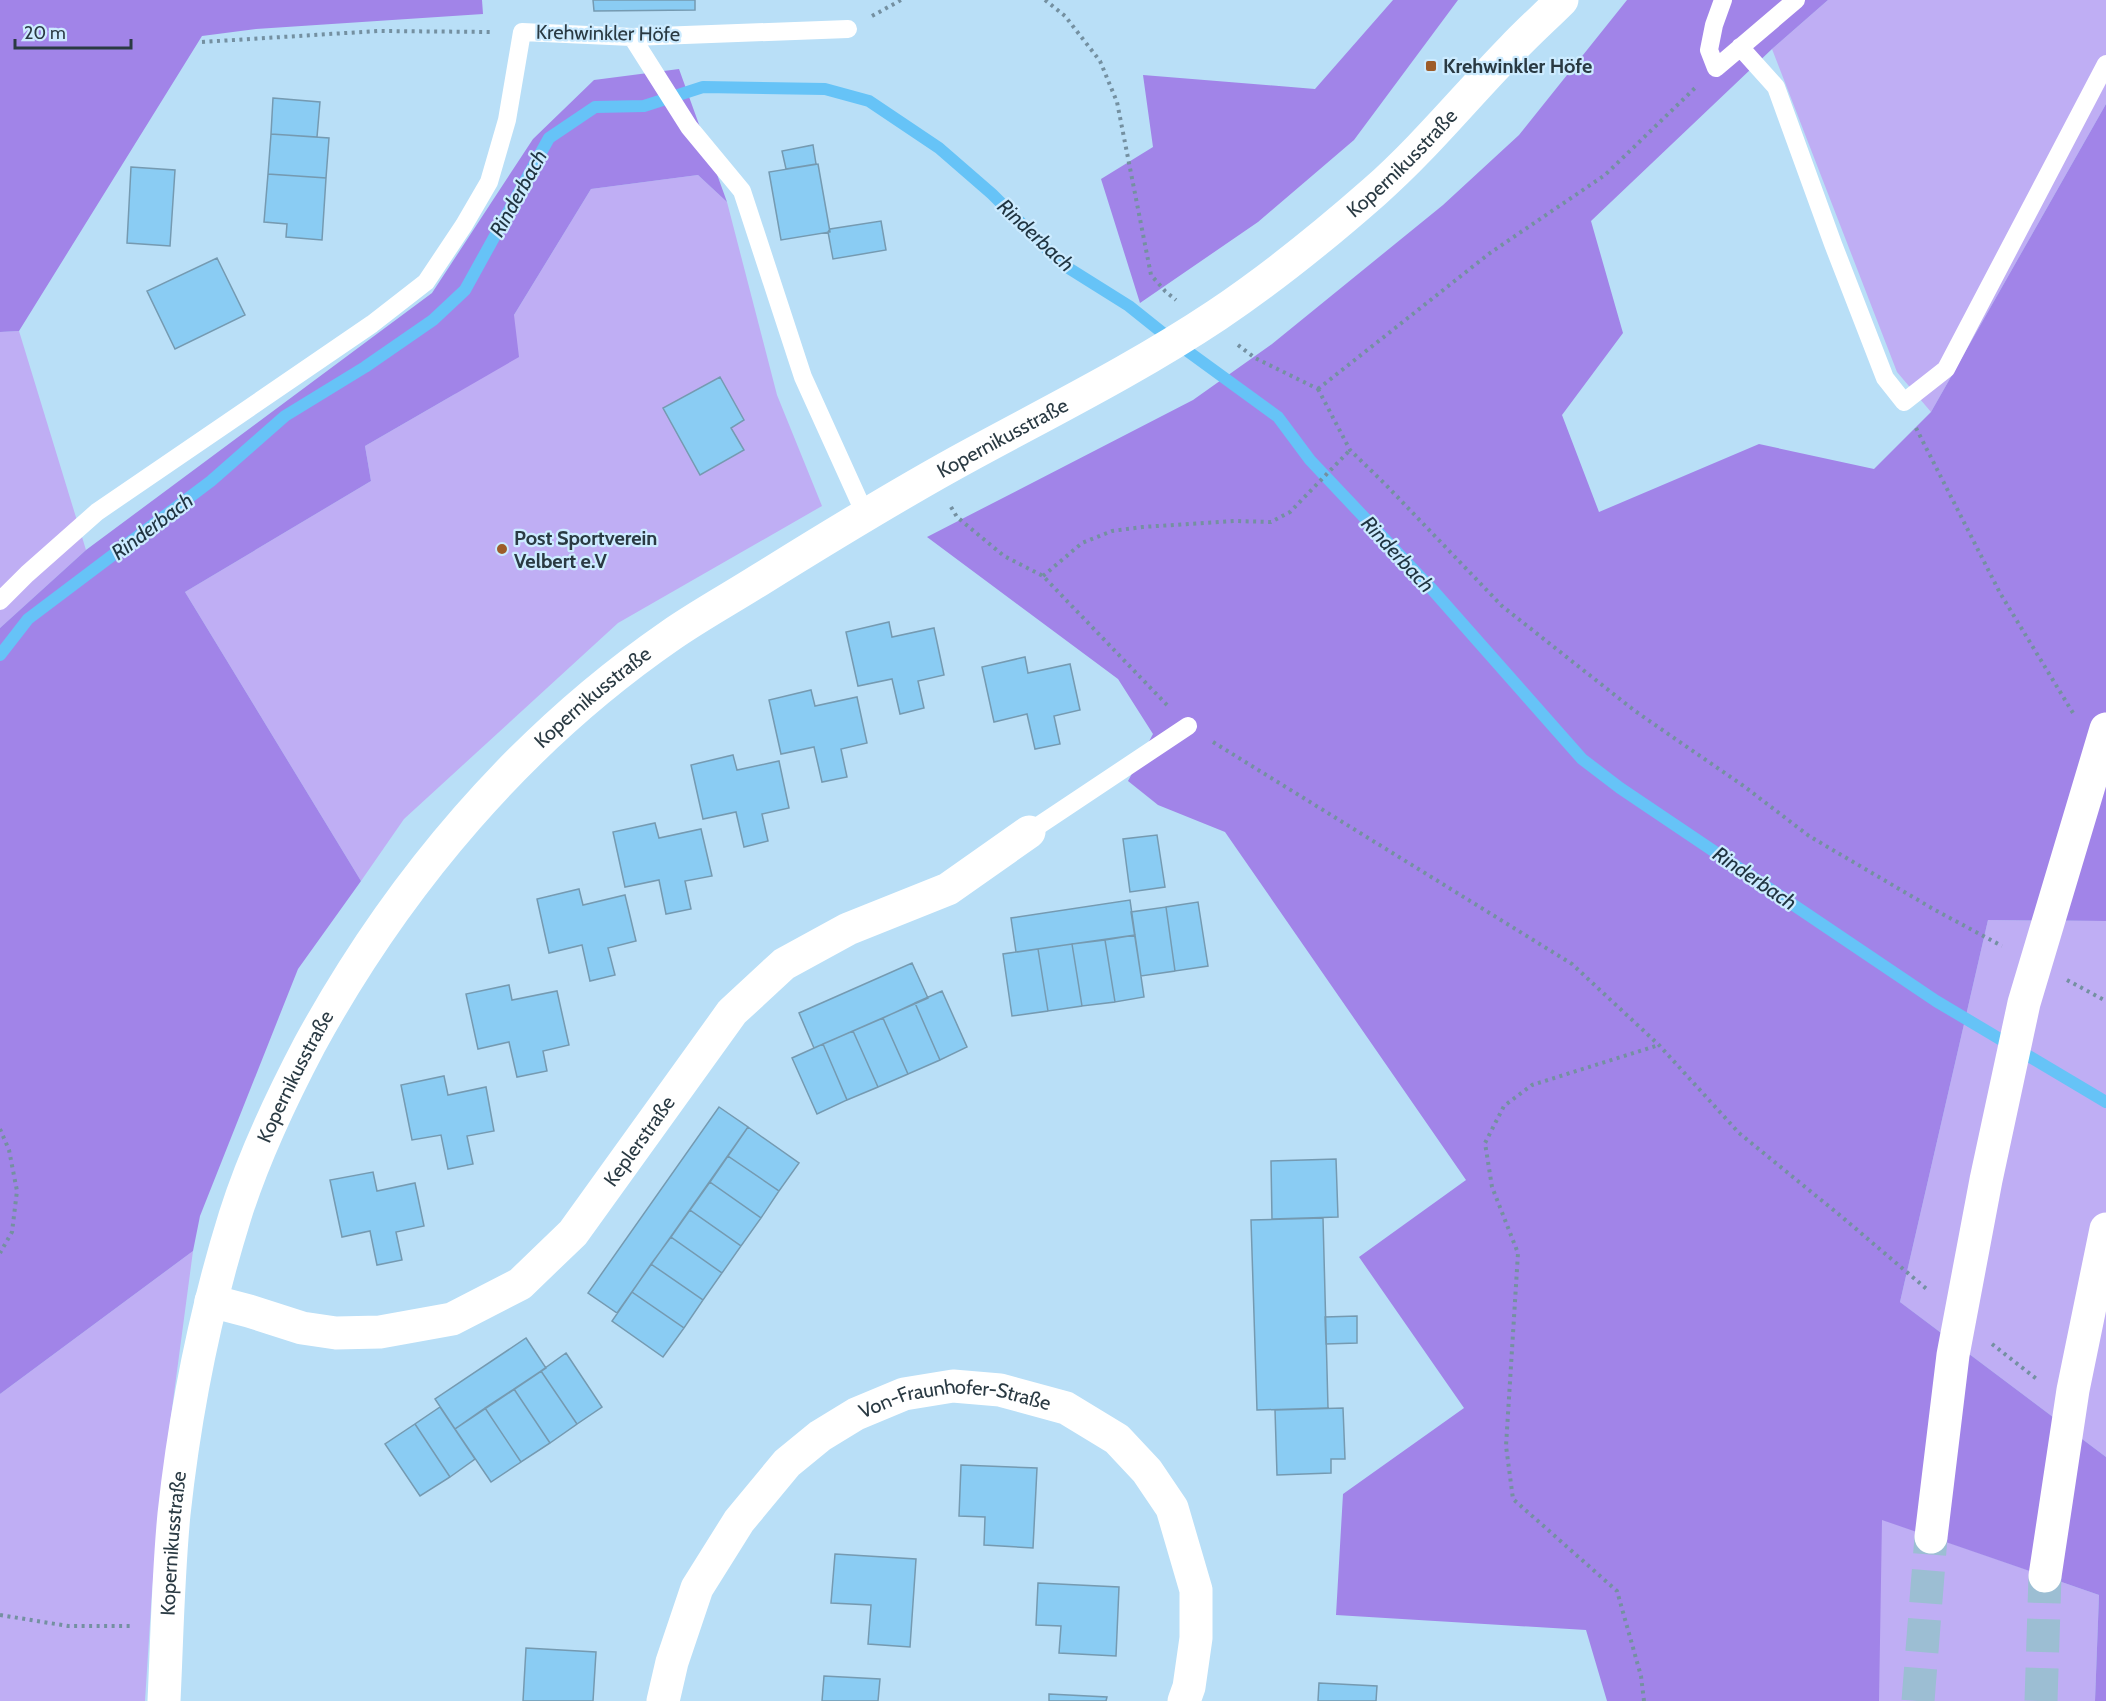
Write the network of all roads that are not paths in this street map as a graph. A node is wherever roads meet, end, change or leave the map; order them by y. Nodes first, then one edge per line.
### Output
1 (1537, 0) edge
2 (1562, 0) edge
3 (1723, 0) edge
4 (1796, 0) edge
5 (848, 29) dead end
6 (632, 37) junction
7 (1740, 47) junction
8 (1511, 50) junction
9 (2106, 64) edge
10 (865, 514) junction
11 (0, 602) edge
12 (1188, 726) road end
13 (2106, 729) edge
14 (1029, 832) joint
15 (2106, 1229) edge
16 (212, 1301) junction
17 (1931, 1537) tunnel mouth
18 (2045, 1576) tunnel mouth
19 (164, 1701) edge
20 (663, 1701) edge
21 (1184, 1701) edge

1 - 8 main road, Kopernikusstraße
2 - 8 main road, Kopernikusstraße
3 - 7 lane
4 - 7 lane
5 - 6 lane, Krehwinkler Höfe
6 - 10 lane
6 - 11 lane, Krehwinkler Höfe
7 - 9 lane
8 - 10 main road, Kopernikusstraße
10 - 16 main road, Kopernikusstraße
12 - 14 lane
13 - 17 main road
14 - 16 main road, Keplerstraße
15 - 18 main road
16 - 19 main road, Kopernikusstraße
20 - 21 main road, Von-Fraunhofer-Straße

